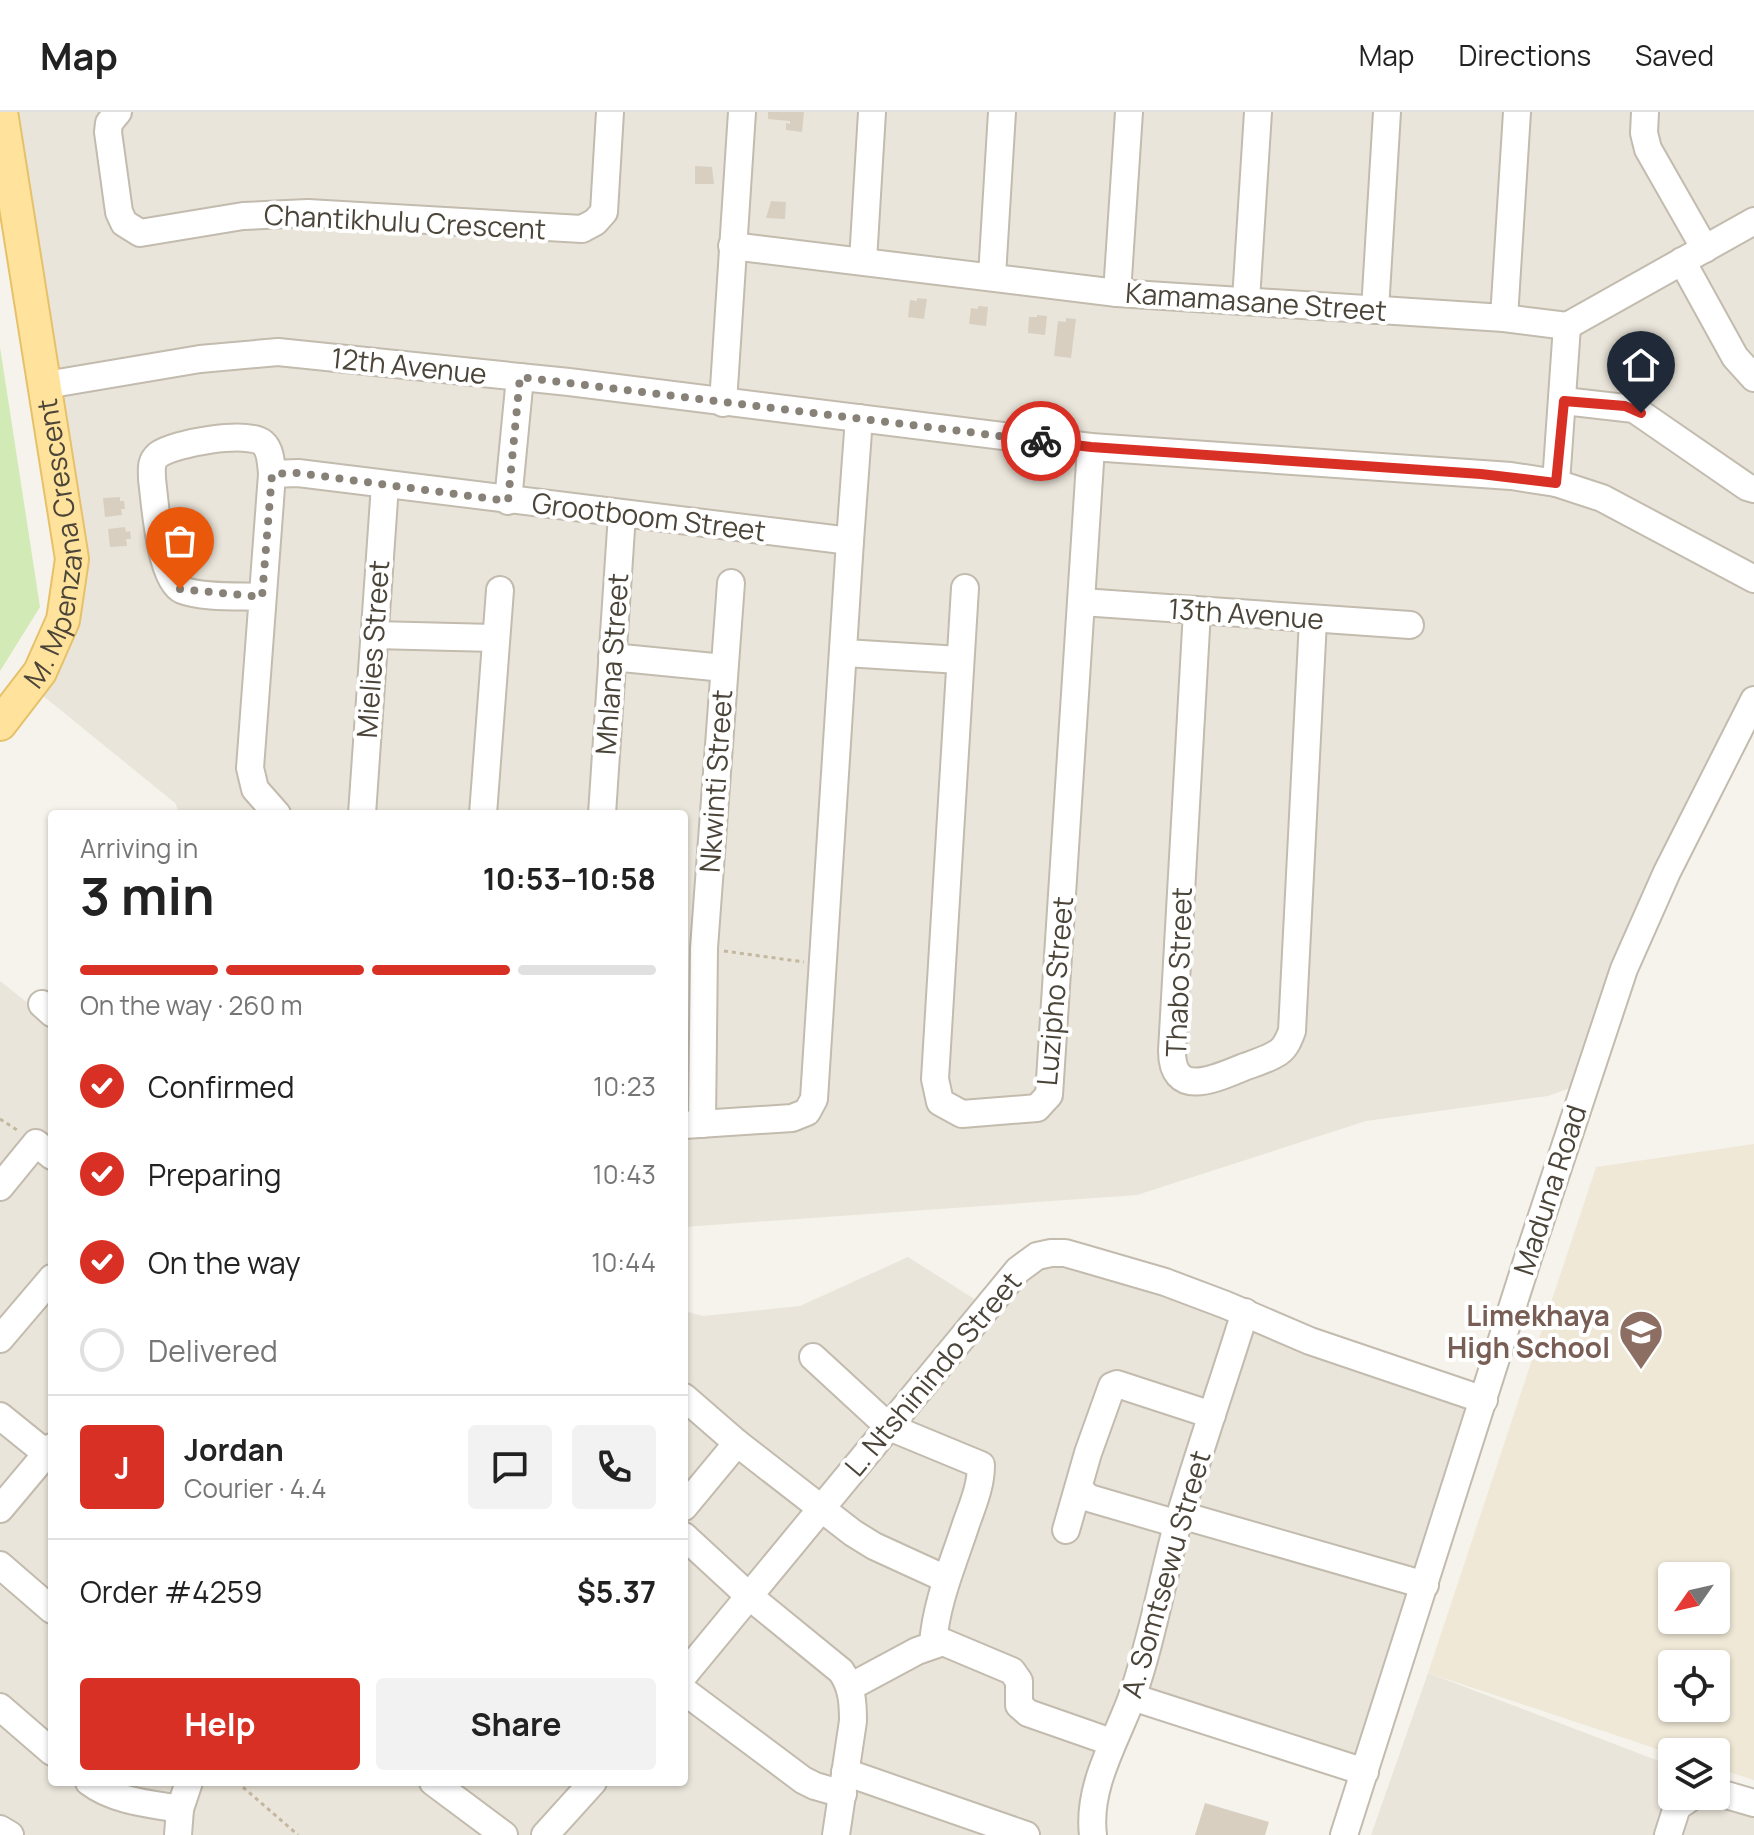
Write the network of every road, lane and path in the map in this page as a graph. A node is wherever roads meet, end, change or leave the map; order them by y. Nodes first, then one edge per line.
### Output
1 (1, 112) edge
2 (118, 112) edge
3 (610, 112) edge
4 (742, 112) edge
5 (872, 112) edge
6 (1002, 112) edge
7 (1129, 112) edge
8 (1258, 112) edge
9 (1387, 112) edge
10 (1517, 112) edge
11 (1645, 112) edge
12 (7, 197) edge
13 (1754, 221) edge
14 (732, 246) junction
15 (1694, 255) junction
16 (863, 261) junction
17 (992, 276) junction
18 (1117, 293) junction
19 (1246, 300) junction
20 (1375, 310) junction
21 (1504, 318) junction
22 (1567, 326) junction
23 (520, 377) junction
24 (1754, 378) edge
25 (46, 385) junction
26 (1564, 401) junction
27 (723, 403) junction
28 (859, 418) junction
29 (1091, 447) junction
30 (272, 474) junction
31 (1556, 483) junction
32 (385, 485) junction
33 (1754, 489) edge
34 (508, 501) junction
35 (622, 514) junction
36 (850, 541) junction
37 (1754, 579) edge
38 (731, 583) dead end
39 (965, 588) dead end
40 (500, 590) dead end
41 (262, 597) junction
42 (1082, 602) junction
43 (1197, 611) junction
44 (1313, 620) junction
45 (1410, 625) dead end
46 (374, 635) junction
47 (494, 638) junction
48 (845, 653) junction
49 (612, 657) junction
50 (960, 660) junction
51 (724, 668) junction
52 (1754, 700) edge
53 (0, 724) edge
54 (273, 810) edge
55 (362, 810) edge
56 (483, 810) edge
57 (602, 810) edge
58 (704, 948) junction
59 (823, 965) junction
60 (693, 1124) edge
61 (44, 1149) edge
62 (0, 1187) edge
63 (48, 1283) edge
64 (1245, 1312) junction
65 (0, 1339) edge
66 (813, 1357) dead end
67 (688, 1400) edge
68 (1484, 1400) junction
69 (1212, 1415) junction
70 (0, 1416) edge
71 (889, 1427) junction
72 (737, 1443) junction
73 (48, 1452) edge
74 (48, 1455) edge
75 (1080, 1490) junction
76 (688, 1502) edge
77 (822, 1508) junction
78 (0, 1509) edge
79 (1179, 1520) junction
80 (1066, 1530) dead end
81 (688, 1540) edge
82 (0, 1565) edge
83 (946, 1579) junction
84 (1425, 1585) junction
85 (749, 1596) junction
86 (48, 1607) edge
87 (933, 1644) junction
88 (688, 1670) edge
89 (850, 1687) junction
90 (688, 1694) edge
91 (1132, 1697) junction
92 (0, 1707) edge
93 (1111, 1742) junction
94 (48, 1749) edge
95 (1365, 1772) junction
96 (844, 1783) junction
97 (94, 1786) edge
98 (188, 1786) edge
99 (242, 1786) edge
100 (438, 1786) edge
101 (589, 1786) edge
102 (1730, 1796) edge
103 (1754, 1803) edge
104 (1676, 1810) edge
105 (179, 1822) edge
106 (0, 1829) edge
107 (10, 1835) edge
108 (298, 1835) edge
109 (504, 1835) edge
110 (545, 1835) edge
111 (836, 1835) edge
112 (1026, 1835) edge
113 (1093, 1835) edge
114 (1344, 1835) edge
115 (1668, 1835) edge

1 - 12 main road, M. Mpenzana Crescent
2 - 3 street, Chantikhulu Crescent
4 - 14 street
5 - 16 street
6 - 17 street
7 - 18 street
8 - 19 street
9 - 20 street
10 - 21 street
11 - 15 street
12 - 25 main road, M. Mpenzana Crescent
13 - 15 street
14 - 16 street, Kamamasane Street
14 - 27 street
15 - 22 street
15 - 24 street
16 - 17 street, Kamamasane Street
17 - 18 street, Kamamasane Street
18 - 19 street, Kamamasane Street
19 - 20 street, Kamamasane Street
20 - 21 street, Kamamasane Street
21 - 22 street, Kamamasane Street
22 - 26 street
23 - 25 street, 12th Avenue
23 - 27 street, 12th Avenue
23 - 34 street
25 - 53 main road, M. Mpenzana Crescent
26 - 31 street
26 - 33 street
27 - 28 street, 12th Avenue
28 - 29 street, 12th Avenue
28 - 36 street
29 - 31 street, 12th Avenue
29 - 42 street, Luzipho Street
30 - 32 street, Grootboom Street
30 - 41 street
30 - 41 street
31 - 37 street, 12th Avenue
32 - 34 street, Grootboom Street
32 - 46 street, Mielies Street
34 - 35 street, Grootboom Street
35 - 36 street, Grootboom Street
35 - 49 street, Mhlana Street
36 - 48 street
38 - 51 street, Nkwinti Street
39 - 50 street, Luzipho Street
40 - 47 street
41 - 54 street
42 - 43 street, 13th Avenue
42 - 50 street, Luzipho Street
43 - 44 street, 13th Avenue
43 - 44 street, Thabo Street
44 - 45 street, 13th Avenue
46 - 47 street
46 - 55 street, Mielies Street
47 - 56 street
48 - 50 street
48 - 59 street
49 - 51 street
49 - 57 street, Mhlana Street
51 - 58 street, Nkwinti Street
52 - 68 street, Maduna Road
58 - 59 path
58 - 60 street, Nkwinti Street
59 - 60 street
61 - 62 street
63 - 65 street
64 - 68 street, L. Ntshinindo Street
64 - 69 street, A. Somtsewu Street
64 - 71 street, L. Ntshinindo Street
66 - 71 street
67 - 72 street
68 - 84 street, Maduna Road
69 - 75 street
69 - 79 street, A. Somtsewu Street
70 - 73 street
71 - 77 street, L. Ntshinindo Street
71 - 83 street
72 - 76 street
72 - 77 street
74 - 78 street
75 - 79 street
75 - 80 street
77 - 83 street
77 - 85 street, L. Ntshinindo Street
79 - 84 street
79 - 91 street, A. Somtsewu Street
81 - 85 street
82 - 86 street
83 - 87 street
84 - 95 street, Maduna Road
85 - 88 street, L. Ntshinindo Street
85 - 89 street
87 - 89 street
87 - 93 street
89 - 96 street
90 - 96 street
91 - 93 street, A. Somtsewu Street
91 - 95 street
92 - 94 street
93 - 113 street, A. Somtsewu Street
95 - 114 street, Maduna Road
96 - 111 street
96 - 112 street
97 - 105 street
98 - 105 street
99 - 108 path
100 - 109 street
101 - 110 street
102 - 103 street
104 - 115 street
106 - 107 street

